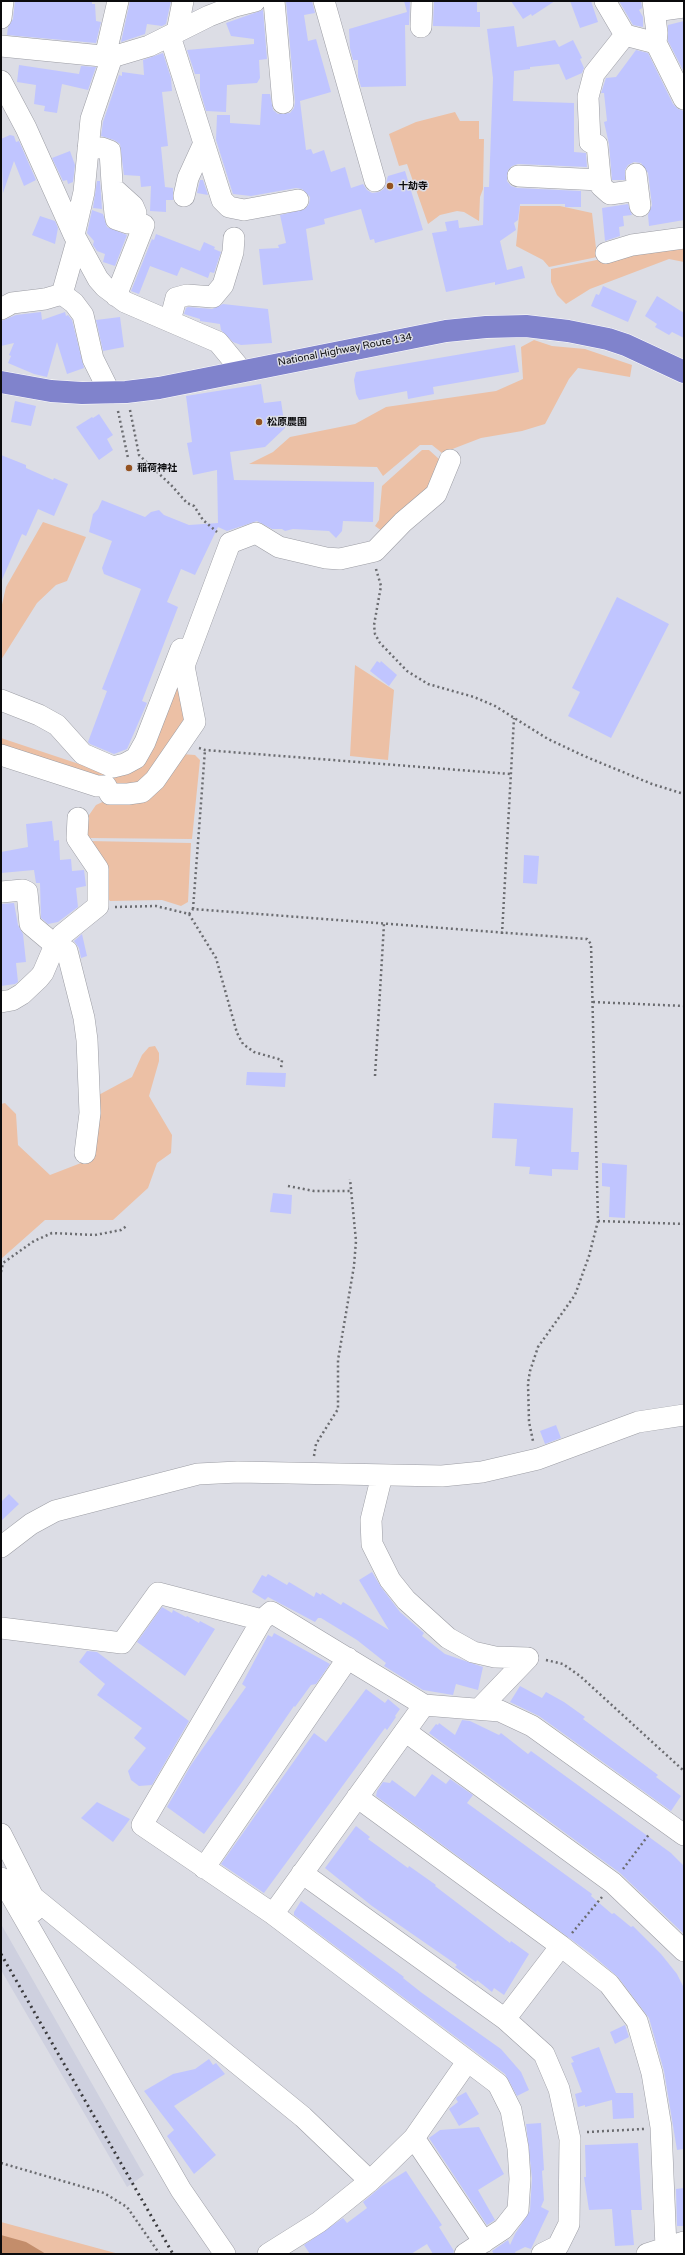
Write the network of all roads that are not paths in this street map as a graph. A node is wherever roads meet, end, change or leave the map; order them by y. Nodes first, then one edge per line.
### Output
1 (3, 1) edge
2 (118, 1) edge
3 (182, 1) edge
4 (255, 1) edge
5 (274, 1) edge
6 (324, 1) edge
7 (422, 1) edge
8 (605, 1) edge
9 (654, 6) edge
10 (684, 7) edge
11 (1, 18) edge
12 (421, 27) dead end
13 (174, 34) junction
14 (624, 36) junction
15 (656, 43) junction
16 (1, 46) edge
17 (108, 57) junction
18 (277, 92) dead end
19 (4, 97) edge
20 (684, 99) edge
21 (204, 143) junction
22 (88, 148) junction
23 (517, 177) dead end
24 (600, 180) junction
25 (374, 181) dead end
26 (113, 188) dead end
27 (638, 190) dead end
28 (184, 196) dead end
29 (298, 200) dead end
30 (144, 224) dead end
31 (75, 238) junction
32 (234, 238) dead end
33 (684, 238) edge
34 (606, 253) dead end
35 (62, 294) junction
36 (116, 296) junction
37 (1, 309) edge
38 (170, 321) junction
39 (242, 371) junction
40 (684, 372) edge
41 (1, 382) edge
42 (112, 393) junction
43 (450, 460) dead end
44 (208, 601) junction
45 (1, 700) edge
46 (1, 755) edge
47 (78, 818) dead end
48 (1, 892) edge
49 (55, 945) junction
50 (1, 1002) edge
51 (85, 1153) dead end
52 (684, 1415) edge
53 (382, 1475) junction
54 (1, 1548) edge
55 (262, 1620) junction
56 (1, 1628) edge
57 (348, 1658) junction
58 (424, 1705) junction
59 (479, 1709) junction
60 (405, 1731) junction
61 (357, 1797) junction
62 (1, 1834) edge
63 (684, 1835) edge
64 (204, 1868) junction
65 (302, 1873) junction
66 (1, 1878) edge
67 (32, 1897) junction
68 (273, 1914) junction
69 (36, 1940) junction
70 (561, 1946) junction
71 (684, 1951) edge
72 (505, 2019) junction
73 (466, 2062) junction
74 (414, 2138) junction
75 (370, 2181) junction
76 (484, 2242) junction
77 (666, 2248) edge
78 (225, 2254) edge
79 (268, 2254) edge
80 (465, 2254) edge
81 (542, 2254) edge

1 - 11 street
2 - 17 street
3 - 13 street
4 - 13 street
5 - 18 street
6 - 25 street
7 - 12 street
8 - 14 street
9 - 10 street
9 - 15 street
13 - 17 street
13 - 21 street
14 - 15 street
14 - 24 street
15 - 20 street
16 - 17 street
17 - 22 street
19 - 31 street
21 - 28 street
21 - 29 street
22 - 26 street
22 - 31 street
23 - 24 street
24 - 27 street
30 - 36 street
31 - 35 street
31 - 36 street
32 - 38 street
33 - 34 street
35 - 37 street
35 - 42 street
36 - 38 street
38 - 39 street
39 - 40 highway, National Highway Route 134
39 - 42 highway, National Highway Route 134
41 - 42 highway, National Highway Route 134
43 - 44 street
44 - 45 street
44 - 46 street
47 - 49 street
48 - 49 street
49 - 50 street
49 - 51 street
52 - 53 street
53 - 54 street
53 - 59 street
55 - 56 street
55 - 57 street
55 - 64 street
57 - 58 street
57 - 64 street
58 - 59 street
58 - 60 street
59 - 63 street
60 - 61 street
60 - 71 street
61 - 65 street
61 - 70 street
62 - 67 street
64 - 68 street
65 - 68 street
65 - 72 street
66 - 69 street
67 - 69 street
67 - 75 street
68 - 73 street
69 - 78 street
70 - 72 street
70 - 77 street
72 - 81 street
73 - 74 street
73 - 76 street
74 - 75 street
74 - 76 street
75 - 79 street
76 - 80 street

